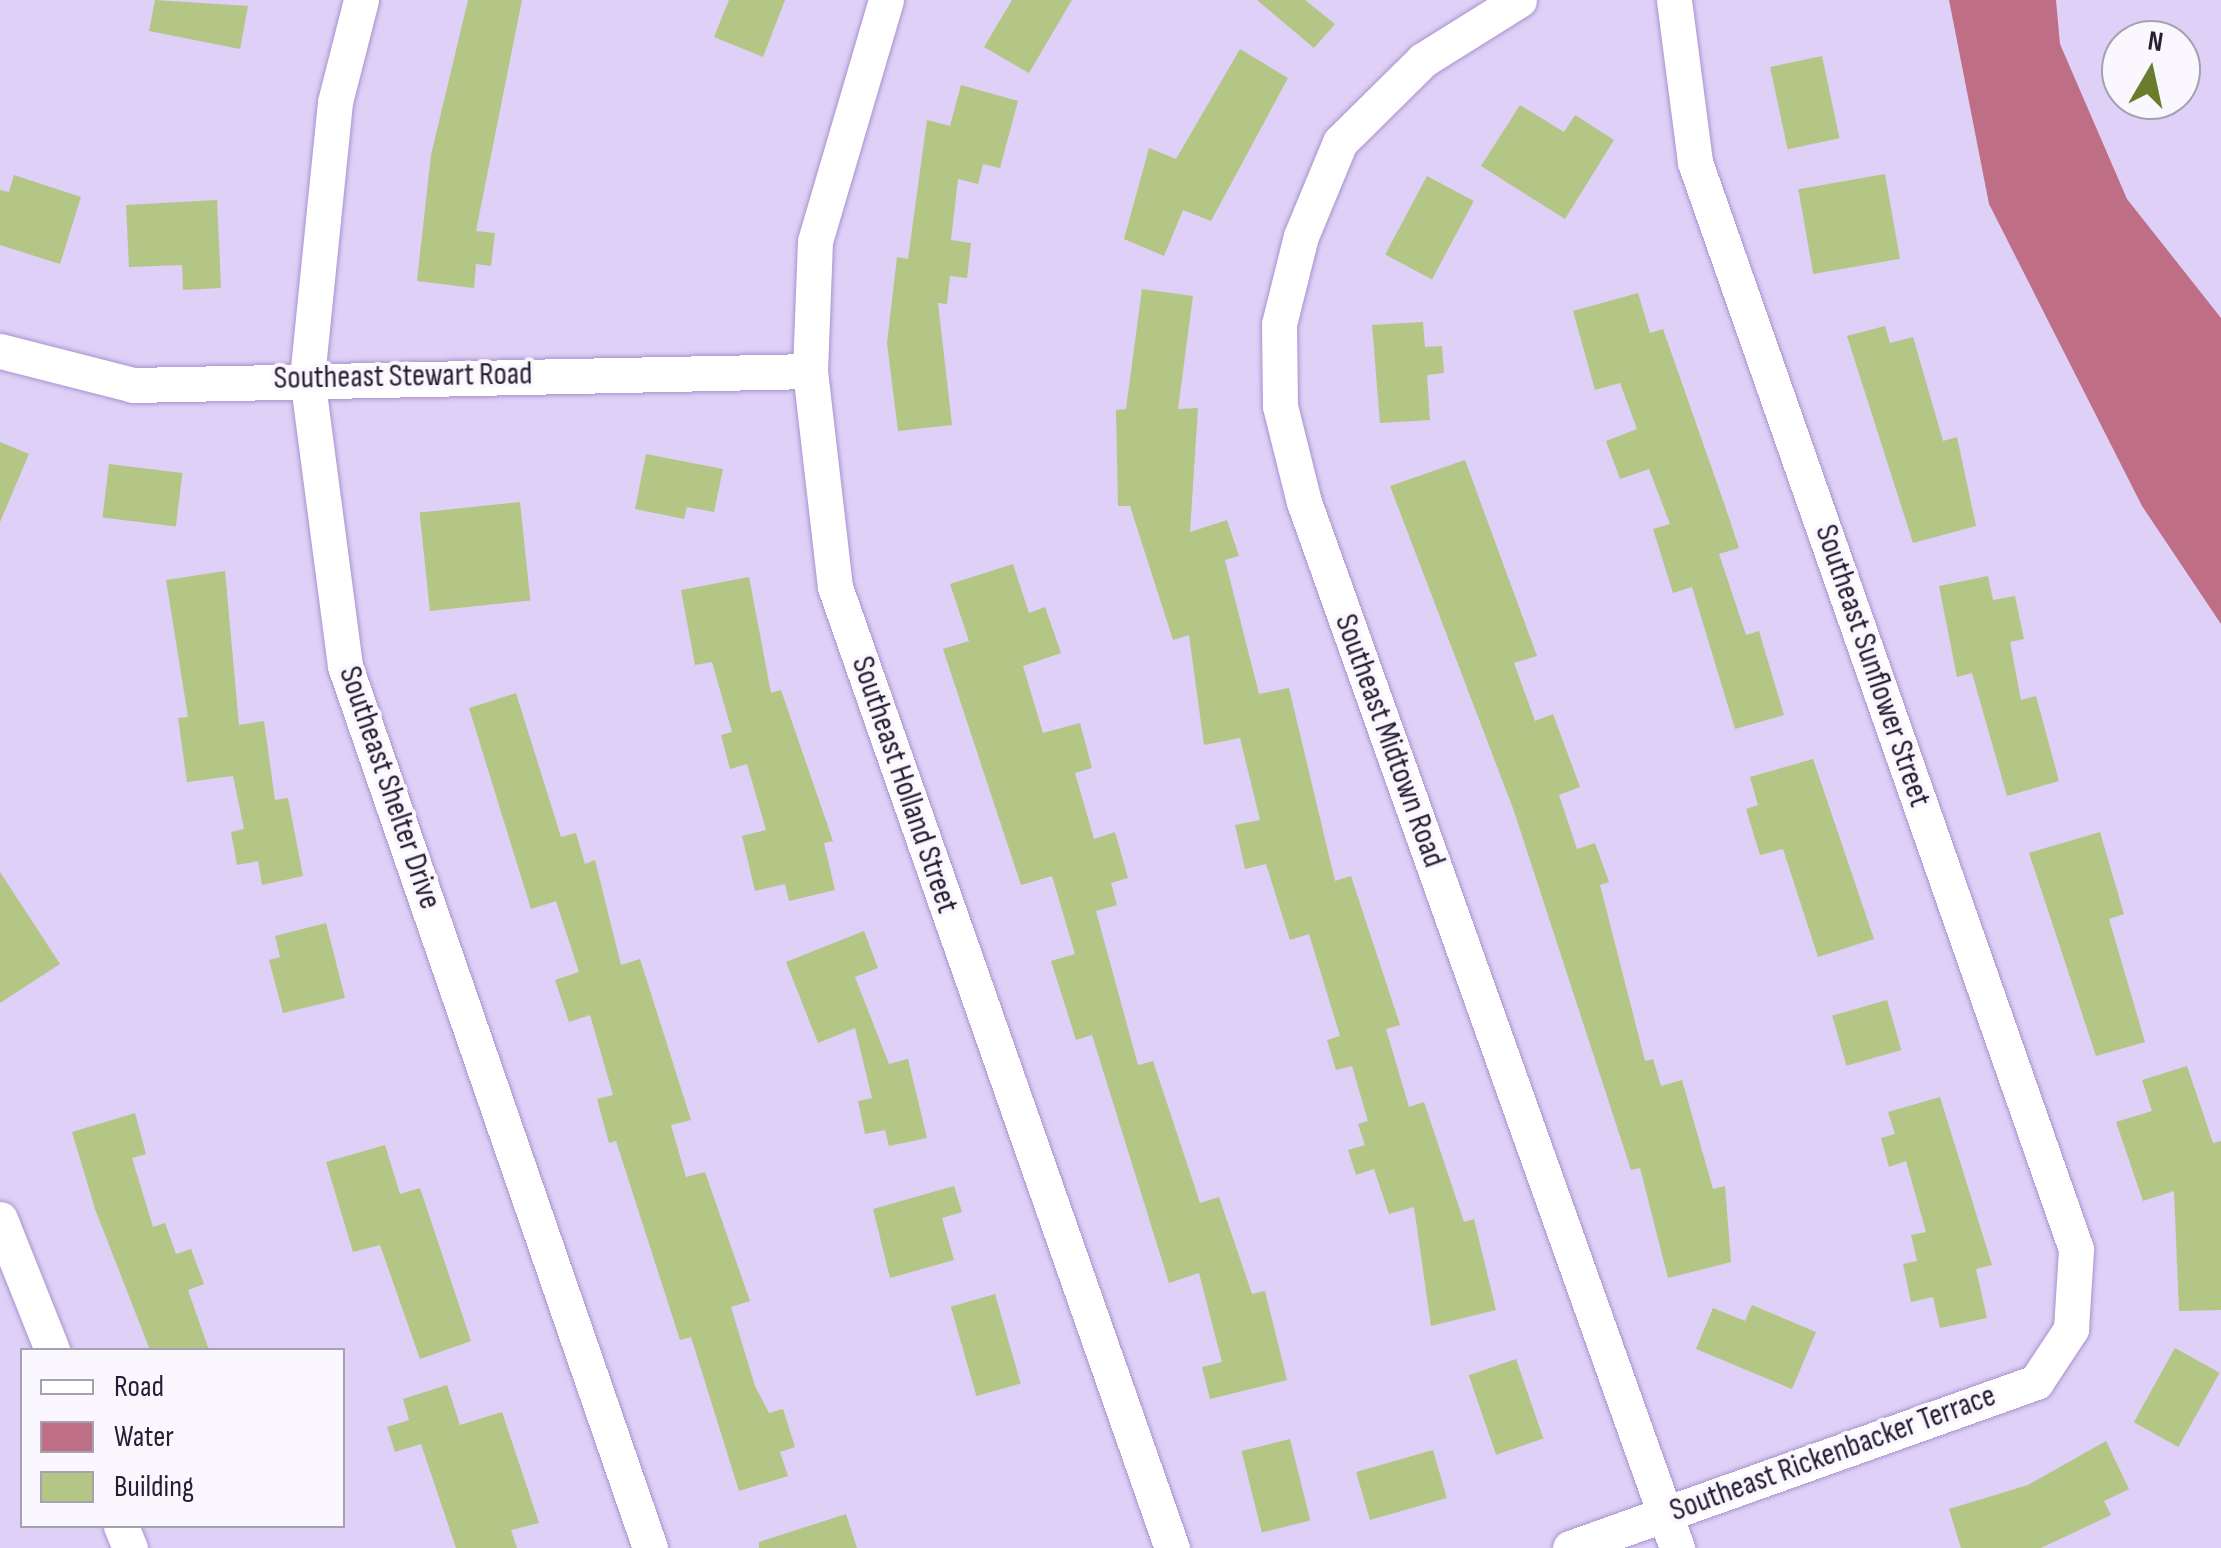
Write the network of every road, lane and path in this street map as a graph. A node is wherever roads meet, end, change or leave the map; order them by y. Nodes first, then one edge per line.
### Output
1 (361, 0) edge
2 (886, 0) edge
3 (1519, 0) edge
4 (1674, 0) edge
5 (0, 351) edge
6 (810, 371) junction
7 (307, 378) junction
8 (0, 1219) edge
9 (2072, 1329) joint
10 (51, 1348) edge
11 (1665, 1514) junction
12 (650, 1548) edge
13 (1172, 1548) edge
14 (1570, 1548) edge
15 (1677, 1548) edge

1 - 7 street, Southeast Shelter Drive
2 - 6 street, Southeast Holland Street
3 - 11 street, Southeast Midtown Road
4 - 9 street, Southeast Sunflower Street
5 - 7 street, Southeast Stewart Road
6 - 7 street, Southeast Stewart Road
6 - 13 street, Southeast Holland Street
7 - 12 street, Southeast Shelter Drive
8 - 10 street
9 - 11 street, Southeast Rickenbacker Terrace
11 - 14 street, Southeast Rickenbacker Terrace
11 - 15 street, Southeast Midtown Road

